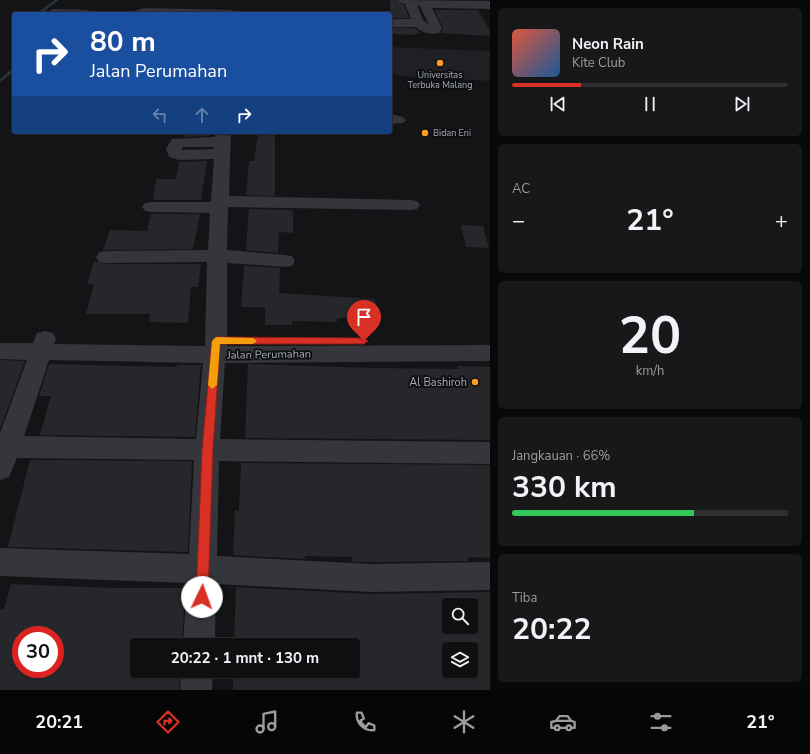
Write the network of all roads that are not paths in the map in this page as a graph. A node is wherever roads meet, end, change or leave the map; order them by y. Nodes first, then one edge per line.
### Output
1 (139, 0) edge
2 (233, 0) edge
3 (407, 0) edge
4 (423, 1) edge
5 (486, 8) edge
6 (136, 12) edge
7 (232, 12) edge
8 (392, 23) edge
9 (419, 23) junction
10 (222, 143) edge
11 (219, 204) junction
12 (411, 205) dead end
13 (151, 207) dead end
14 (217, 256) junction
15 (106, 257) dead end
16 (285, 261) dead end
17 (0, 337) edge
18 (490, 340) edge
19 (43, 345) junction
20 (317, 347) junction
21 (215, 348) junction
22 (0, 351) edge
23 (490, 354) edge
24 (207, 450) junction
25 (490, 453) edge
26 (2, 454) edge
27 (0, 562) edge
28 (203, 569) junction
29 (490, 576) edge
30 (199, 638) edge
31 (197, 678) edge
32 (196, 690) edge

1 - 6 street
2 - 7 street
3 - 4 street
3 - 9 street
4 - 5 street
4 - 9 street
8 - 9 street
10 - 11 street
11 - 12 street
11 - 13 street
11 - 14 street
14 - 15 street
14 - 16 street
14 - 21 street
17 - 19 street, Jalan Perumahan
18 - 20 street, Jalan Perumahan
19 - 21 street, Jalan Perumahan
19 - 22 street, Jalan Perumahan
19 - 26 street
20 - 21 street, Jalan Perumahan
20 - 23 street, Jalan Perumahan
21 - 24 street
24 - 25 street
24 - 26 street
24 - 28 street
27 - 28 street
28 - 29 street
28 - 30 street
31 - 32 street

